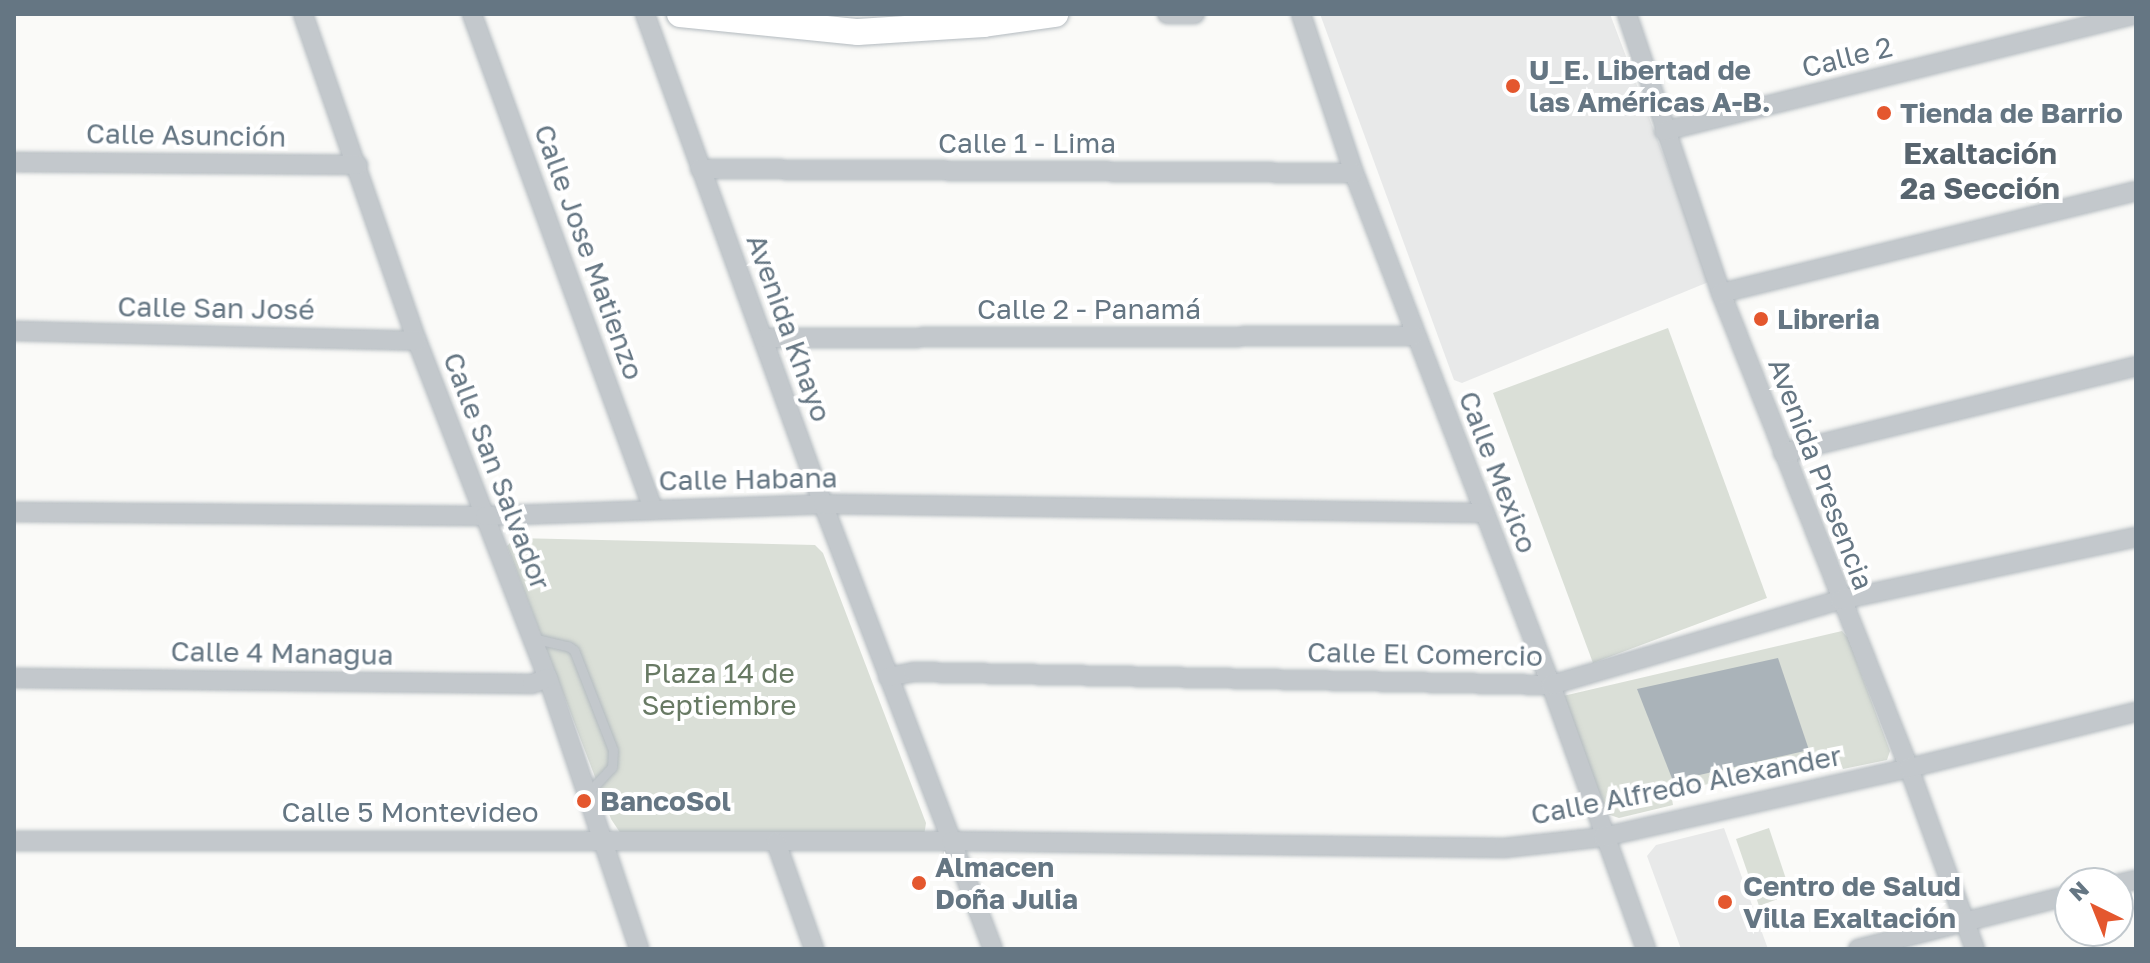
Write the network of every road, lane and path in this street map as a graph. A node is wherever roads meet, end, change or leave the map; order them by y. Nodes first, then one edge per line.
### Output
1 (303, 14) edge
2 (472, 14) edge
3 (645, 14) edge
4 (680, 14) edge
5 (1055, 14) edge
6 (1167, 14) edge
7 (1195, 14) edge
8 (1301, 14) edge
9 (1627, 14) edge
10 (2136, 14) edge
11 (1664, 131) junction
12 (14, 162) edge
13 (358, 165) junction
14 (700, 169) junction
15 (1354, 173) junction
16 (2136, 191) edge
17 (1721, 293) junction
18 (14, 331) edge
19 (1414, 336) junction
20 (764, 338) junction
21 (417, 341) junction
22 (2136, 366) edge
23 (1783, 453) junction
24 (823, 504) junction
25 (653, 509) junction
26 (14, 512) edge
27 (1484, 513) junction
28 (485, 516) junction
29 (2136, 537) edge
30 (1840, 600) junction
31 (532, 638) junction
32 (888, 677) junction
33 (14, 678) edge
34 (548, 678) junction
35 (1551, 685) junction
36 (2136, 712) edge
37 (1909, 768) junction
38 (588, 793) junction
39 (1603, 837) junction
40 (603, 839) junction
41 (14, 841) edge
42 (951, 841) junction
43 (776, 842) junction
44 (2054, 899) edge
45 (1966, 924) junction
46 (639, 949) edge
47 (814, 949) edge
48 (993, 949) edge
49 (1646, 949) edge
50 (1858, 949) edge
51 (1975, 949) edge

1 - 13 street, Calle San Salvador
2 - 25 street, Calle Jose Matienzo
3 - 14 street, Avenida Khayo
4 - 5 main road
6 - 7 street
8 - 15 street, Calle Mexico
9 - 11 street, Avenida Presencia
10 - 11 street, Calle 2
11 - 17 street, Avenida Presencia
12 - 13 street, Calle Asunción
13 - 21 street, Calle San Salvador
14 - 15 street, Calle 1 - Lima
14 - 20 street, Avenida Khayo
15 - 19 street, Calle Mexico
16 - 17 street
17 - 23 street, Avenida Presencia
18 - 21 street, Calle San José
19 - 20 street, Calle 2 - Panamá
19 - 27 street, Calle Mexico
20 - 24 street, Avenida Khayo
21 - 28 street, Calle San Salvador
22 - 23 street
23 - 30 street, Avenida Presencia
24 - 25 street, Calle Habana
24 - 27 street, Calle Habana
24 - 32 street, Avenida Khayo
25 - 28 street, Calle Habana
26 - 28 street, Calle Habana
27 - 35 street, Calle Mexico
28 - 31 street, Calle San Salvador
29 - 30 street, Calle El Comercio
30 - 35 street, Calle El Comercio
30 - 37 street, Avenida Presencia
31 - 34 street, Calle San Salvador
31 - 38 lane
32 - 35 street, Calle El Comercio
32 - 42 street, Avenida Khayo
33 - 34 street, Calle 4 Managua
34 - 38 street, Calle San Salvador
35 - 39 street, Calle Mexico
36 - 37 street, Calle Alfredo Alexander
37 - 39 street, Calle Alfredo Alexander
37 - 45 street, Avenida Presencia
38 - 40 street, Calle San Salvador
39 - 42 street, Calle Alfredo Alexander
39 - 49 street, Calle Mexico
40 - 41 street, Calle 5 Montevideo
40 - 43 street, Calle 5 Montevideo
40 - 46 street, Calle San Salvador
42 - 43 street, Calle 5 Montevideo
42 - 48 street, Avenida Khayo
43 - 47 street
44 - 45 street
45 - 50 street
45 - 51 street, Avenida Presencia

